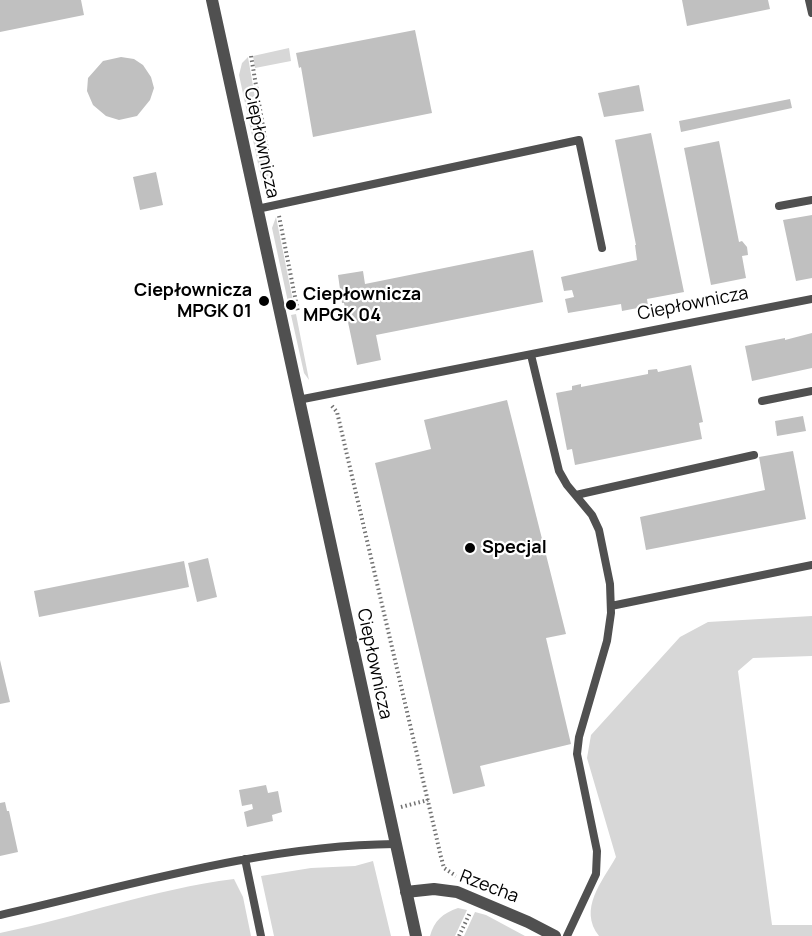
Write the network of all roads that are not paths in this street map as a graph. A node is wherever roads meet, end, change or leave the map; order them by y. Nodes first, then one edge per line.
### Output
1 (809, 0) edge
2 (213, 1) edge
3 (812, 13) edge
4 (812, 200) edge
5 (779, 206) dead end
6 (257, 209) junction
7 (602, 248) dead end
8 (812, 299) edge
9 (531, 355) junction
10 (812, 391) edge
11 (298, 400) junction
12 (762, 401) dead end
13 (754, 455) dead end
14 (576, 495) junction
15 (812, 565) edge
16 (611, 606) junction
17 (395, 844) junction
18 (245, 859) junction
19 (406, 892) junction
20 (0, 915) edge
21 (261, 936) edge
22 (416, 936) edge
23 (555, 936) edge
24 (567, 936) edge

1 - 3 lane
2 - 6 street, Ciepłownicza
4 - 5 lane
6 - 7 lane
6 - 11 street, Ciepłownicza
8 - 9 lane, Ciepłownicza
9 - 11 lane, Ciepłownicza
9 - 14 lane
10 - 12 lane
11 - 17 street, Ciepłownicza
13 - 14 lane
14 - 16 lane
15 - 16 lane
16 - 24 lane
17 - 18 lane
17 - 19 street, Ciepłownicza
18 - 20 lane
18 - 21 lane
19 - 22 street, Ciepłownicza
19 - 23 street, Rzecha

